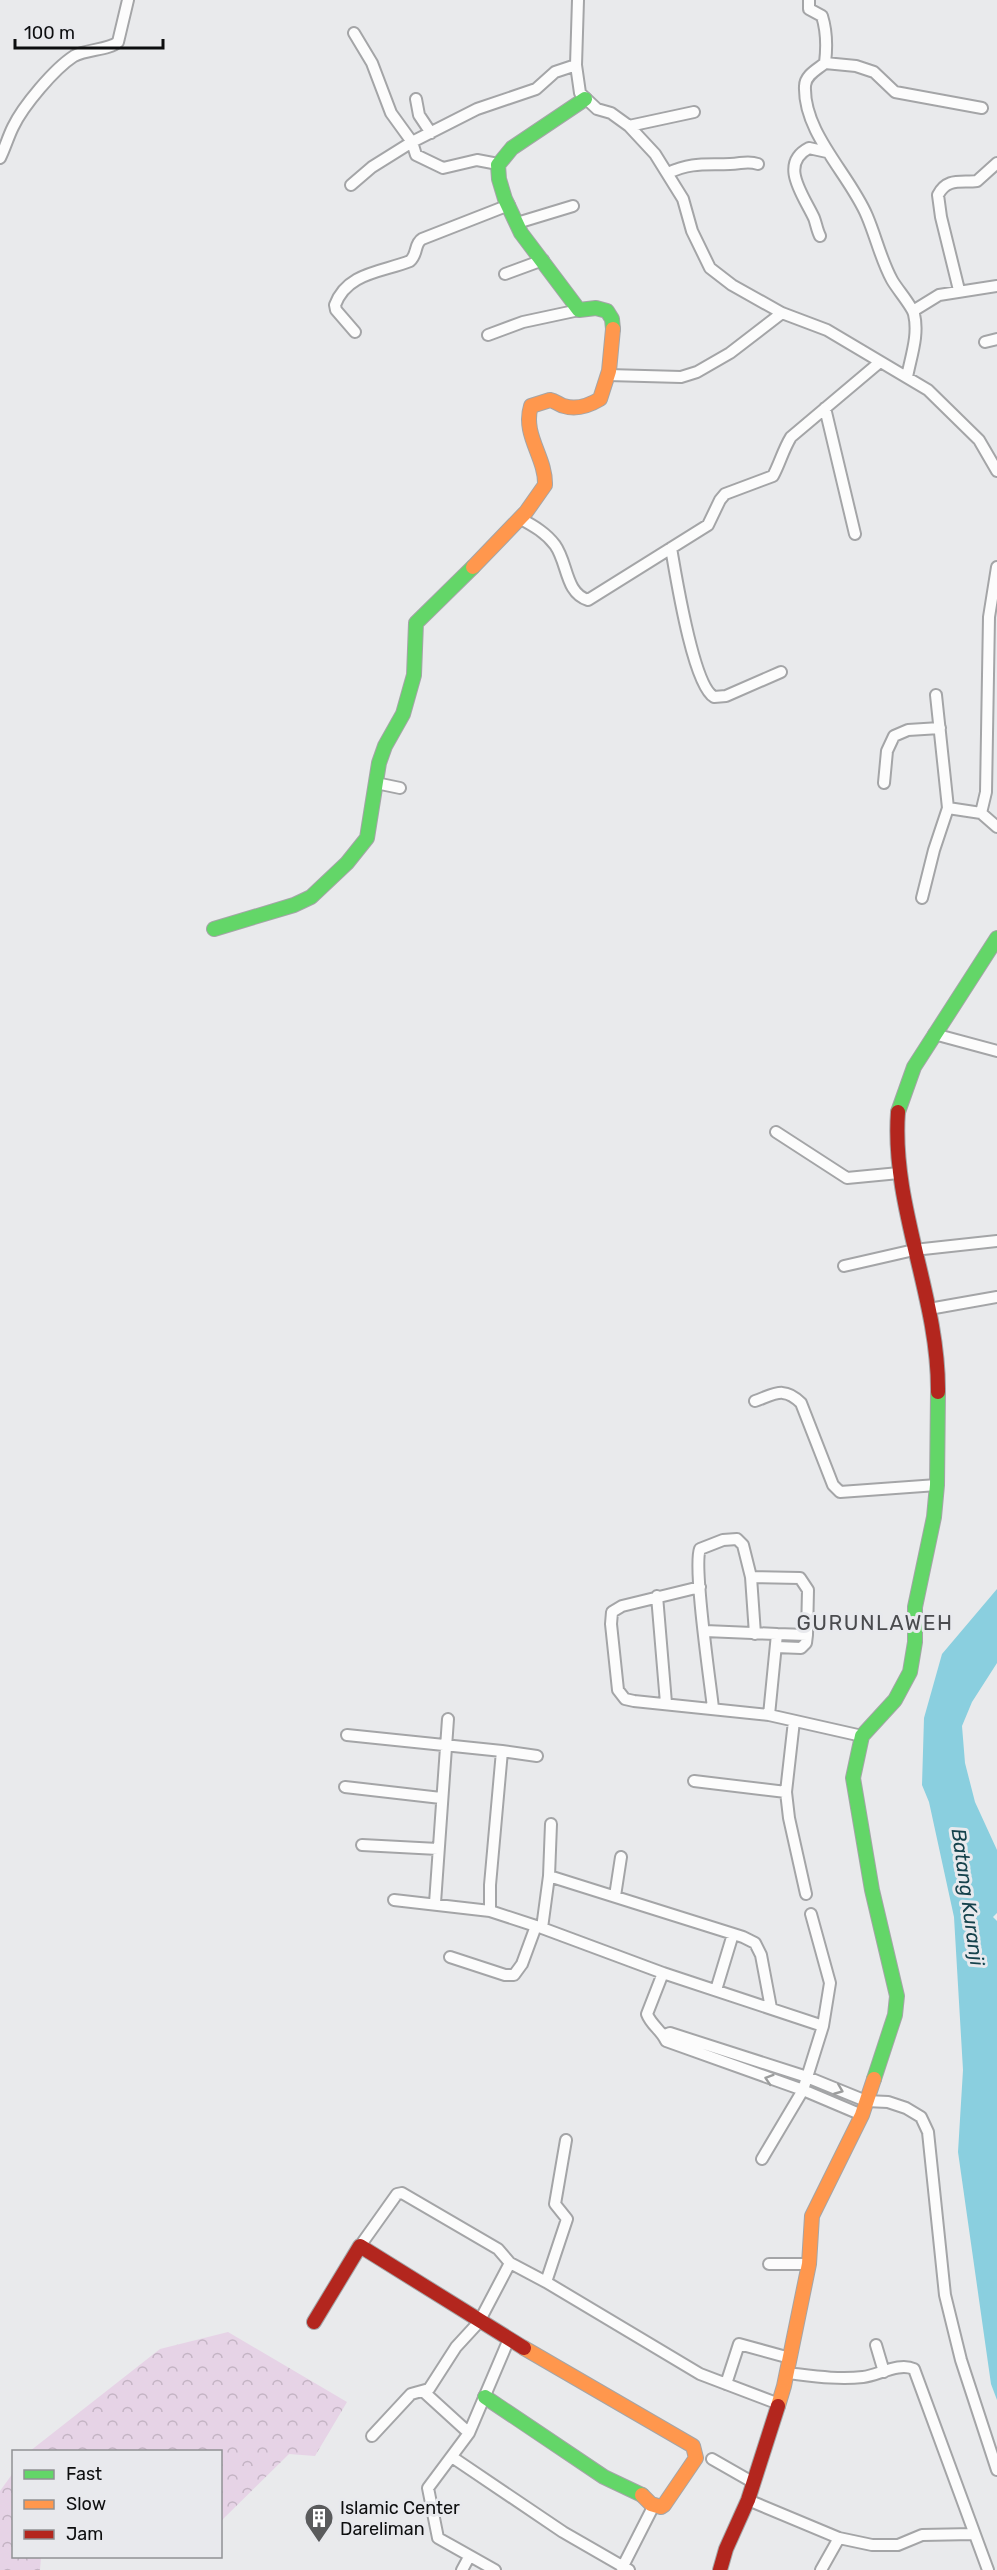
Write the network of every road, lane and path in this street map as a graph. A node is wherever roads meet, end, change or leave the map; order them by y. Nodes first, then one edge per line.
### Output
1 (128, 0) edge
2 (578, 0) edge
3 (810, 0) edge
4 (354, 33) dead end
5 (825, 63) junction
6 (576, 65) junction
7 (416, 99) dead end
8 (585, 99) junction
9 (982, 108) dead end
10 (694, 112) dead end
11 (629, 126) junction
12 (431, 133) junction
13 (412, 142) junction
14 (827, 152) junction
15 (0, 158) edge
16 (997, 163) edge
17 (498, 164) junction
18 (758, 164) dead end
19 (668, 173) junction
20 (351, 185) dead end
21 (509, 205) junction
22 (573, 206) dead end
23 (517, 223) junction
24 (820, 236) dead end
25 (543, 260) junction
26 (505, 274) dead end
27 (997, 286) edge
28 (958, 290) junction
29 (579, 310) junction
30 (913, 311) junction
31 (783, 314) junction
32 (355, 332) dead end
33 (488, 335) dead end
34 (997, 339) edge
35 (985, 342) dead end
36 (880, 362) junction
37 (608, 375) junction
38 (907, 377) junction
39 (825, 408) junction
40 (997, 471) edge
41 (521, 519) junction
42 (855, 534) dead end
43 (671, 548) junction
44 (997, 567) edge
45 (781, 672) dead end
46 (936, 695) dead end
47 (940, 728) junction
48 (376, 783) junction
49 (884, 783) dead end
50 (400, 788) dead end
51 (948, 808) junction
52 (981, 813) junction
53 (997, 827) edge
54 (922, 898) dead end
55 (214, 929) dead end
56 (996, 942) edge
57 (934, 1034) junction
58 (997, 1051) edge
59 (776, 1132) dead end
60 (899, 1173) junction
61 (997, 1241) edge
62 (914, 1250) junction
63 (844, 1266) dead end
64 (997, 1297) edge
65 (929, 1309) junction
66 (755, 1401) dead end
67 (937, 1485) junction
68 (751, 1577) junction
69 (700, 1587) junction
70 (657, 1596) junction
71 (705, 1631) junction
72 (755, 1634) junction
73 (777, 1634) junction
74 (807, 1635) junction
75 (776, 1647) junction
76 (666, 1703) junction
77 (713, 1708) junction
78 (769, 1715) junction
79 (448, 1719) dead end
80 (794, 1721) junction
81 (347, 1735) dead end
82 (862, 1736) junction
83 (447, 1745) junction
84 (502, 1751) junction
85 (537, 1756) dead end
86 (694, 1781) dead end
87 (345, 1787) dead end
88 (786, 1792) junction
89 (441, 1798) junction
90 (551, 1824) dead end
91 (362, 1845) dead end
92 (438, 1849) junction
93 (621, 1857) dead end
94 (549, 1876) junction
95 (806, 1894) dead end
96 (615, 1896) junction
97 (394, 1900) dead end
98 (435, 1903) junction
99 (490, 1911) junction
100 (811, 1914) dead end
101 (539, 1927) junction
102 (733, 1934) junction
103 (450, 1957) dead end
104 (663, 1973) junction
105 (716, 1990) junction
106 (771, 2008) junction
107 (823, 2026) junction
108 (731, 2060) junction
109 (807, 2077) junction
110 (803, 2090) junction
111 (864, 2108) junction
112 (566, 2140) dead end
113 (762, 2159) dead end
114 (360, 2246) junction
115 (510, 2264) junction
116 (769, 2264) dead end
117 (809, 2264) junction
118 (546, 2282) junction
119 (314, 2322) dead end
120 (479, 2322) junction
121 (509, 2339) junction
122 (876, 2345) dead end
123 (790, 2358) junction
124 (884, 2372) junction
125 (788, 2373) junction
126 (726, 2384) junction
127 (424, 2392) junction
128 (485, 2397) junction
129 (779, 2404) junction
130 (469, 2433) junction
131 (372, 2436) dead end
132 (452, 2457) junction
133 (712, 2459) dead end
134 (997, 2470) edge
135 (754, 2483) junction
136 (748, 2500) junction
137 (651, 2504) junction
138 (973, 2534) junction
139 (839, 2538) junction
140 (469, 2557) junction
141 (626, 2569) edge
142 (462, 2570) edge
143 (495, 2570) edge
144 (720, 2570) edge
145 (821, 2570) edge
146 (987, 2570) edge

1 - 15 street
2 - 6 street
3 - 5 street
4 - 13 street
5 - 9 street
5 - 14 street
6 - 8 street
6 - 12 street
7 - 12 street
8 - 11 street
8 - 17 street
10 - 11 street
11 - 19 street
12 - 13 street
13 - 17 street
13 - 20 street
14 - 24 street
14 - 30 street
16 - 28 street
17 - 21 street
18 - 19 street
19 - 31 street
21 - 23 street
21 - 32 street
22 - 23 street
23 - 25 street
25 - 26 street
25 - 29 street
27 - 28 street
28 - 30 street
29 - 33 street
29 - 37 street
30 - 38 street
31 - 36 street
31 - 37 street
34 - 35 street
36 - 38 street
36 - 39 street
37 - 41 street
38 - 40 street
39 - 42 street
39 - 43 street
41 - 43 street
41 - 48 street
43 - 45 street
44 - 52 street
46 - 47 street
47 - 49 street
47 - 51 street
48 - 50 street
48 - 55 street
51 - 52 street
51 - 54 street
52 - 53 street
56 - 57 street
57 - 58 street
57 - 60 street
59 - 60 street
60 - 62 street
61 - 62 street
62 - 63 street
62 - 65 street
64 - 65 street
65 - 67 street
66 - 67 street
67 - 82 street
68 - 69 street
68 - 72 street
68 - 74 street
69 - 70 street
69 - 71 street
70 - 76 street
70 - 76 street
71 - 72 street
71 - 77 street
72 - 73 street
73 - 74 street
73 - 75 street
74 - 75 street
75 - 78 street
76 - 77 street
77 - 78 street
78 - 80 street
79 - 83 street
80 - 82 street
80 - 88 street
81 - 83 street
82 - 111 street
83 - 84 street
83 - 89 street
84 - 85 street
84 - 99 street
86 - 88 street
87 - 89 street
88 - 95 street
89 - 92 street
90 - 94 street
91 - 92 street
92 - 98 street
93 - 96 street
94 - 96 street
94 - 101 street
96 - 102 street
97 - 98 street
98 - 99 street
99 - 101 street
100 - 107 street
101 - 103 street
101 - 104 street
102 - 105 street
102 - 106 street
104 - 105 street
104 - 108 street
105 - 106 street
106 - 107 street
107 - 109 street
108 - 109 street
110 -> 108 street
109 - 110 street
109 -> 111 street
110 - 111 street
110 - 113 street
111 - 117 street
111 - 134 street
112 - 118 street
114 - 115 street
114 - 119 street
114 - 120 street
115 - 118 street
115 - 120 street
116 - 117 street
117 - 123 street
118 - 126 street
120 - 121 street
120 - 127 street
121 - 128 street
121 - 137 street
122 - 124 street
123 - 125 street
123 - 126 street
124 - 125 street
124 - 138 street
125 - 129 street
126 - 129 street
127 - 130 street
127 - 131 street
128 - 130 street
128 - 137 street
129 - 135 street
130 - 132 street
132 - 140 street
132 - 141 street
133 - 135 street
135 - 136 street
136 - 139 street
136 - 144 street
137 - 141 street
138 - 139 street
138 - 146 street
139 - 145 street
140 - 142 street
140 - 143 street

